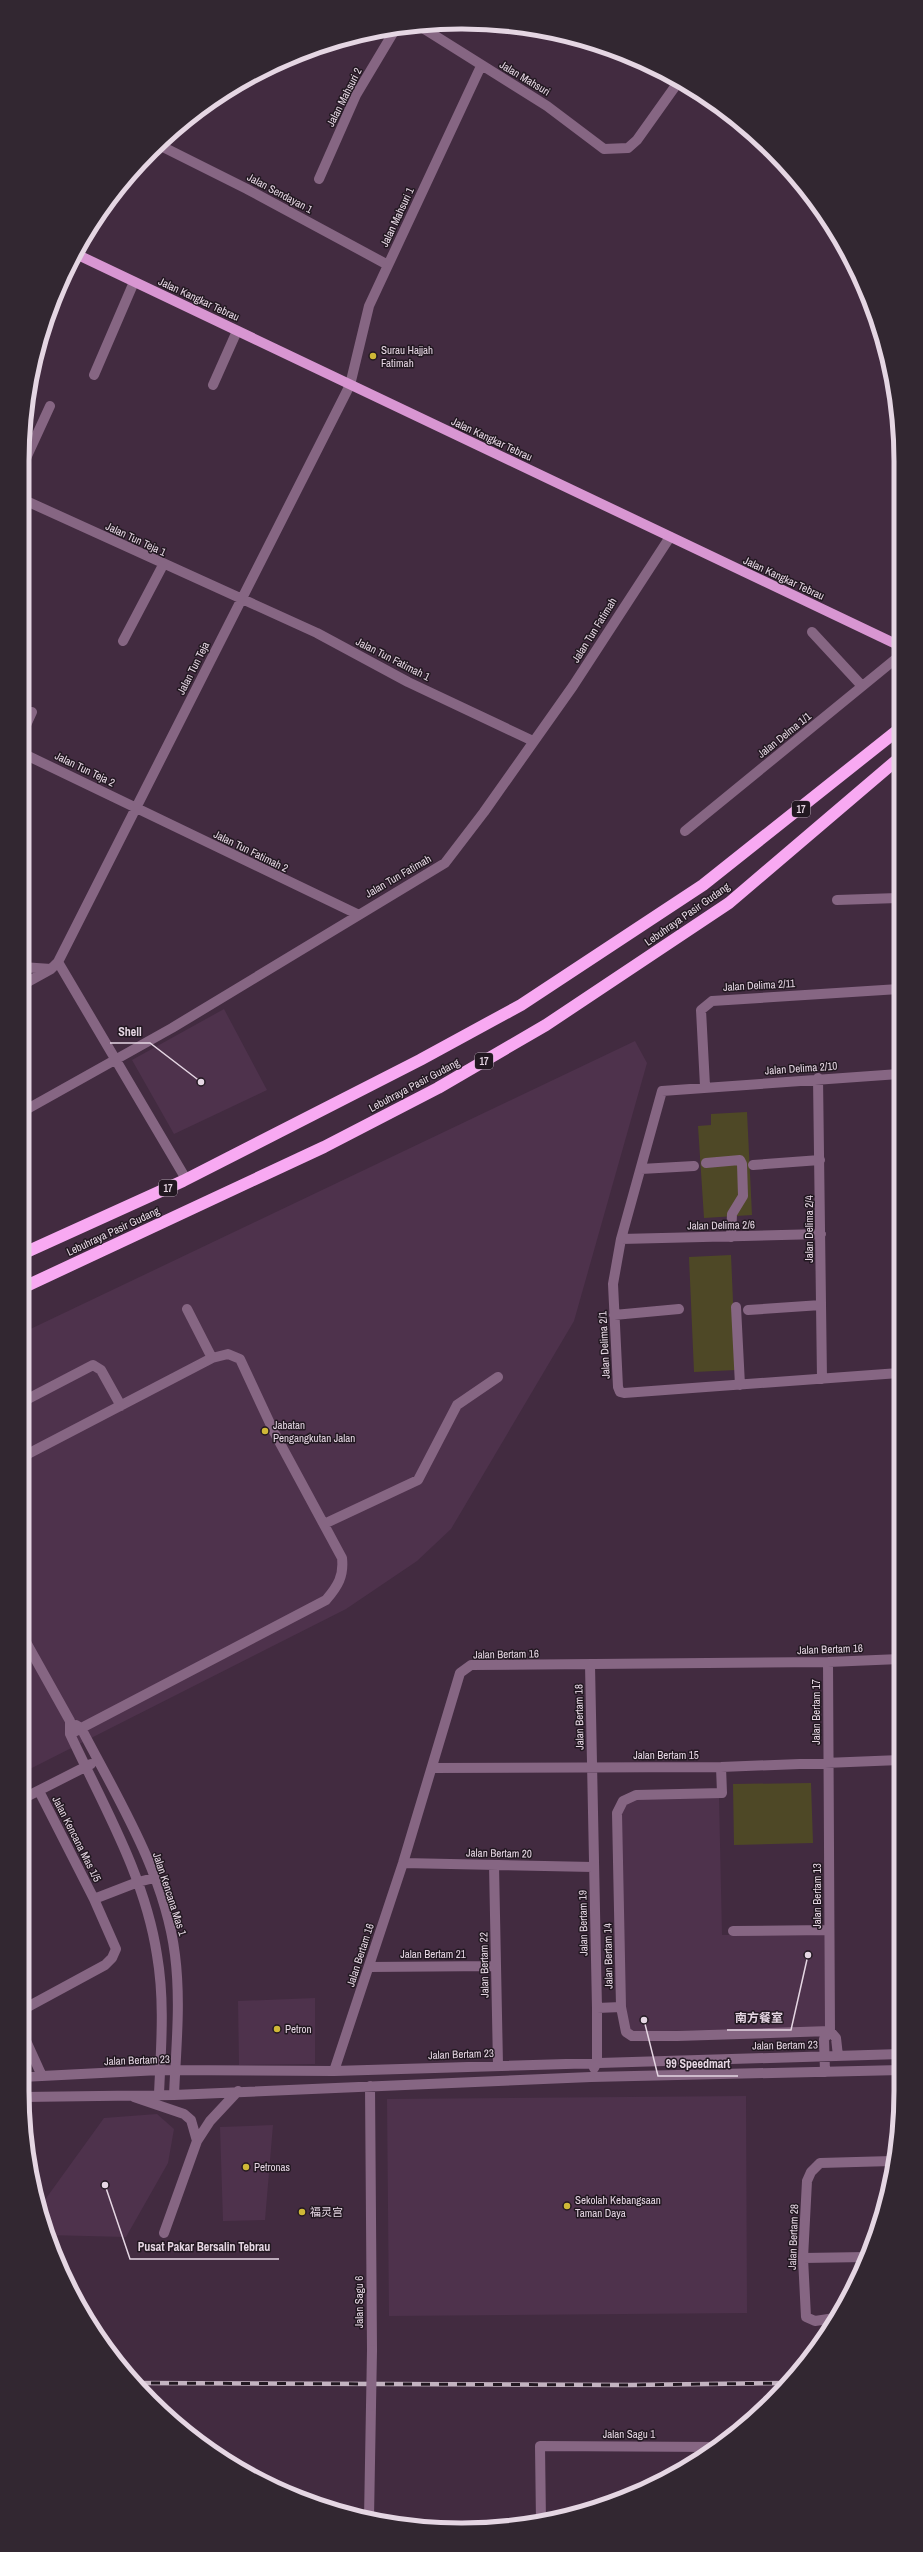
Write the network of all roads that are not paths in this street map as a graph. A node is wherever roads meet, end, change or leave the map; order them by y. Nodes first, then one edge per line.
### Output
1 (427, 31) edge
2 (392, 35) edge
3 (481, 66) junction
4 (676, 86) edge
5 (164, 148) edge
6 (319, 179) dead end
7 (81, 256) edge
8 (388, 265) junction
9 (134, 282) junction
10 (237, 331) junction
11 (94, 375) dead end
12 (213, 385) dead end
13 (350, 385) junction
14 (50, 406) dead end
15 (29, 451) edge
16 (29, 502) edge
17 (670, 537) junction
18 (164, 565) junction
19 (242, 598) junction
20 (812, 632) dead end
21 (123, 641) dead end
22 (894, 643) edge
23 (894, 659) edge
24 (862, 686) junction
25 (32, 712) dead end
26 (29, 719) edge
27 (894, 733) edge
28 (533, 741) junction
29 (29, 756) edge
30 (894, 762) edge
31 (136, 808) junction
32 (685, 831) dead end
33 (894, 898) edge
34 (836, 900) dead end
35 (357, 914) junction
36 (54, 965) junction
37 (29, 967) edge
38 (29, 981) edge
39 (894, 989) edge
40 (115, 1060) junction
41 (894, 1074) edge
42 (818, 1078) junction
43 (705, 1086) junction
44 (29, 1108) edge
45 (820, 1160) junction
46 (706, 1163) dead end
47 (752, 1165) dead end
48 (694, 1166) dead end
49 (641, 1170) junction
50 (186, 1179) junction
51 (821, 1234) junction
52 (731, 1237) junction
53 (621, 1239) junction
54 (29, 1251) edge
55 (29, 1285) edge
56 (821, 1305) junction
57 (736, 1307) dead end
58 (187, 1309) dead end
59 (679, 1309) dead end
60 (748, 1310) dead end
61 (614, 1315) junction
62 (212, 1358) junction
63 (894, 1373) edge
64 (498, 1377) dead end
65 (822, 1379) junction
66 (740, 1385) junction
67 (29, 1398) edge
68 (121, 1406) junction
69 (29, 1453) edge
70 (324, 1524) junction
71 (29, 1648) edge
72 (894, 1659) edge
73 (828, 1662) junction
74 (590, 1665) junction
75 (70, 1721) junction
76 (81, 1728) junction
77 (70, 1734) junction
78 (894, 1760) edge
79 (98, 1761) junction
80 (828, 1762) junction
81 (85, 1767) junction
82 (722, 1767) junction
83 (432, 1768) junction
84 (592, 1768) junction
85 (39, 1791) junction
86 (29, 1796) edge
87 (403, 1863) junction
88 (494, 1865) junction
89 (593, 1867) junction
90 (154, 1878) junction
91 (138, 1882) junction
92 (94, 1899) junction
93 (829, 1930) junction
94 (733, 1931) dead end
95 (369, 1966) junction
96 (496, 1966) junction
97 (29, 2006) edge
98 (621, 2007) junction
99 (597, 2008) junction
100 (830, 2031) junction
101 (29, 2047) edge
102 (894, 2054) edge
103 (824, 2056) junction
104 (838, 2056) junction
105 (597, 2062) junction
106 (498, 2065) junction
107 (160, 2070) junction
108 (175, 2070) junction
109 (894, 2070) edge
110 (334, 2071) junction
111 (825, 2072) junction
112 (29, 2076) edge
113 (42, 2076) junction
114 (591, 2077) junction
115 (370, 2086) junction
116 (238, 2092) junction
117 (159, 2094) junction
118 (174, 2095) junction
119 (131, 2096) junction
120 (29, 2097) edge
121 (197, 2141) junction
122 (888, 2161) edge
123 (164, 2233) dead end
124 (860, 2257) edge
125 (803, 2258) junction
126 (829, 2319) edge
127 (706, 2447) edge
128 (370, 2513) edge
129 (541, 2516) edge

1 - 3 street, Jalan Mahsuri
2 - 6 street, Jalan Mahsuri 2
3 - 4 street, Jalan Mahsuri
3 - 8 street, Jalan Mahsuri 1
5 - 8 street, Jalan Sendayan 1
7 - 9 main road, Jalan Kangkar Tebrau
8 - 13 street, Jalan Mahsuri 1
9 - 10 main road, Jalan Kangkar Tebrau
9 - 11 street
10 - 12 street
10 - 13 main road, Jalan Kangkar Tebrau
13 - 17 main road, Jalan Kangkar Tebrau
13 - 19 street, Jalan Tun Teja
14 - 15 street
16 - 18 street, Jalan Tun Teja 1
17 - 22 main road, Jalan Kangkar Tebrau
17 - 28 street, Jalan Tun Fatimah
18 - 19 street, Jalan Tun Teja 1
18 - 21 street
19 - 28 street, Jalan Tun Fatimah 1
19 - 31 street, Jalan Tun Teja
20 - 24 street
23 - 24 street, Jalan Delma 1/1
24 - 32 street, Jalan Delma 1/1
25 - 26 street
27 - 50 highway, Lebuhraya Pasir Gudang / 17
28 - 35 street, Jalan Tun Fatimah
29 - 31 street, Jalan Tun Teja 2
30 - 55 highway, Lebuhraya Pasir Gudang / 17
31 - 35 street, Jalan Tun Fatimah 2
31 - 36 street, Jalan Tun Teja
33 - 34 street
35 - 40 street, Jalan Tun Fatimah
36 - 37 street
36 - 38 street
36 - 40 street
39 - 43 street, Jalan Delima 2/11
40 - 44 street, Jalan Tun Fatimah
40 - 50 street
41 - 42 street, Jalan Delima 2/10
42 - 43 street, Jalan Delima 2/10
42 - 45 street, Jalan Delima 2/4
43 - 49 street, Jalan Delima 2/1
45 - 47 street
45 - 51 street, Jalan Delima 2/4
46 - 52 street
48 - 49 street
49 - 53 street, Jalan Delima 2/1
50 - 54 highway, Lebuhraya Pasir Gudang / 17
51 - 52 street, Jalan Delima 2/6
51 - 56 street, Jalan Delima 2/4
52 - 53 street, Jalan Delima 2/6
53 - 61 street, Jalan Delima 2/1
56 - 60 street
56 - 65 street, Jalan Delima 2/4
57 - 66 street
58 - 62 street
59 - 61 street
61 - 66 street, Jalan Delima 2/1
62 - 68 street
62 - 70 street
63 - 65 street, Jalan Delima 2/1
64 - 70 street
65 - 66 street, Jalan Delima 2/1
67 - 68 street
68 - 69 street
70 - 76 street
71 - 75 street
72 - 73 street, Jalan Bertam 16
73 - 74 street, Jalan Bertam 16
73 - 80 street, Jalan Bertam 17
74 - 83 street, Jalan Bertam 16
74 - 84 street, Jalan Bertam 18
75 - 76 street
75 - 77 street
76 - 77 street
76 - 79 street, Jalan Kencana Mas 1
77 - 81 street
78 - 80 street, Jalan Bertam 15
79 - 81 street
79 - 90 street, Jalan Kencana Mas 1
80 - 82 street, Jalan Bertam 15
80 - 93 street, Jalan Bertam 13
81 - 85 street
81 - 91 street
82 - 84 street, Jalan Bertam 15
82 - 98 street, Jalan Bertam 14
83 - 84 street, Jalan Bertam 15
83 - 87 street, Jalan Bertam 16
84 - 89 street, Jalan Bertam 19
85 - 86 street
85 - 92 street, Jalan Kencana Mas 1/5
87 - 88 street, Jalan Bertam 20
87 - 95 street, Jalan Bertam 16
88 - 89 street, Jalan Bertam 20
88 - 96 street, Jalan Bertam 22
89 - 99 street, Jalan Bertam 19
90 - 91 street, Jalan Kencana Mas 1/5
90 - 108 street, Jalan Kencana Mas 1
91 - 92 street, Jalan Kencana Mas 1/5
91 - 107 street
92 - 97 street, Jalan Kencana Mas 1/5
93 - 94 street
93 - 100 street, Jalan Bertam 13
95 - 96 street, Jalan Bertam 21
95 - 110 street, Jalan Bertam 16
96 - 106 street, Jalan Bertam 22
98 - 99 street
98 - 100 street, Jalan Bertam 14
99 - 105 street, Jalan Bertam 19
100 - 103 street, Jalan Bertam 13
100 - 104 street, Jalan Bertam 13
101 - 113 street
102 - 104 street, Jalan Bertam 23
103 - 104 street, Jalan Bertam 23
103 - 105 street, Jalan Bertam 23
103 - 111 street, Jalan Bertam 13
105 - 106 street, Jalan Bertam 23
105 - 114 street, Jalan Bertam 19
106 - 110 street, Jalan Bertam 23
107 - 108 street, Jalan Bertam 23
107 - 113 street, Jalan Bertam 23
107 - 117 street
108 - 110 street, Jalan Bertam 23
108 - 118 street, Jalan Kencana Mas 1
109 - 111 street
111 - 114 street
112 - 113 street, Jalan Bertam 23
114 - 115 street
115 - 116 street
115 - 128 street, Jalan Sagu 6, bridge
116 - 118 street
116 - 121 street
117 - 118 street
117 - 119 street
119 - 120 street
119 - 121 street
121 - 123 street
122 - 125 street, Jalan Bertam 28
124 - 125 street
125 - 126 street, Jalan Bertam 28
127 - 129 street, Jalan Sagu 1

